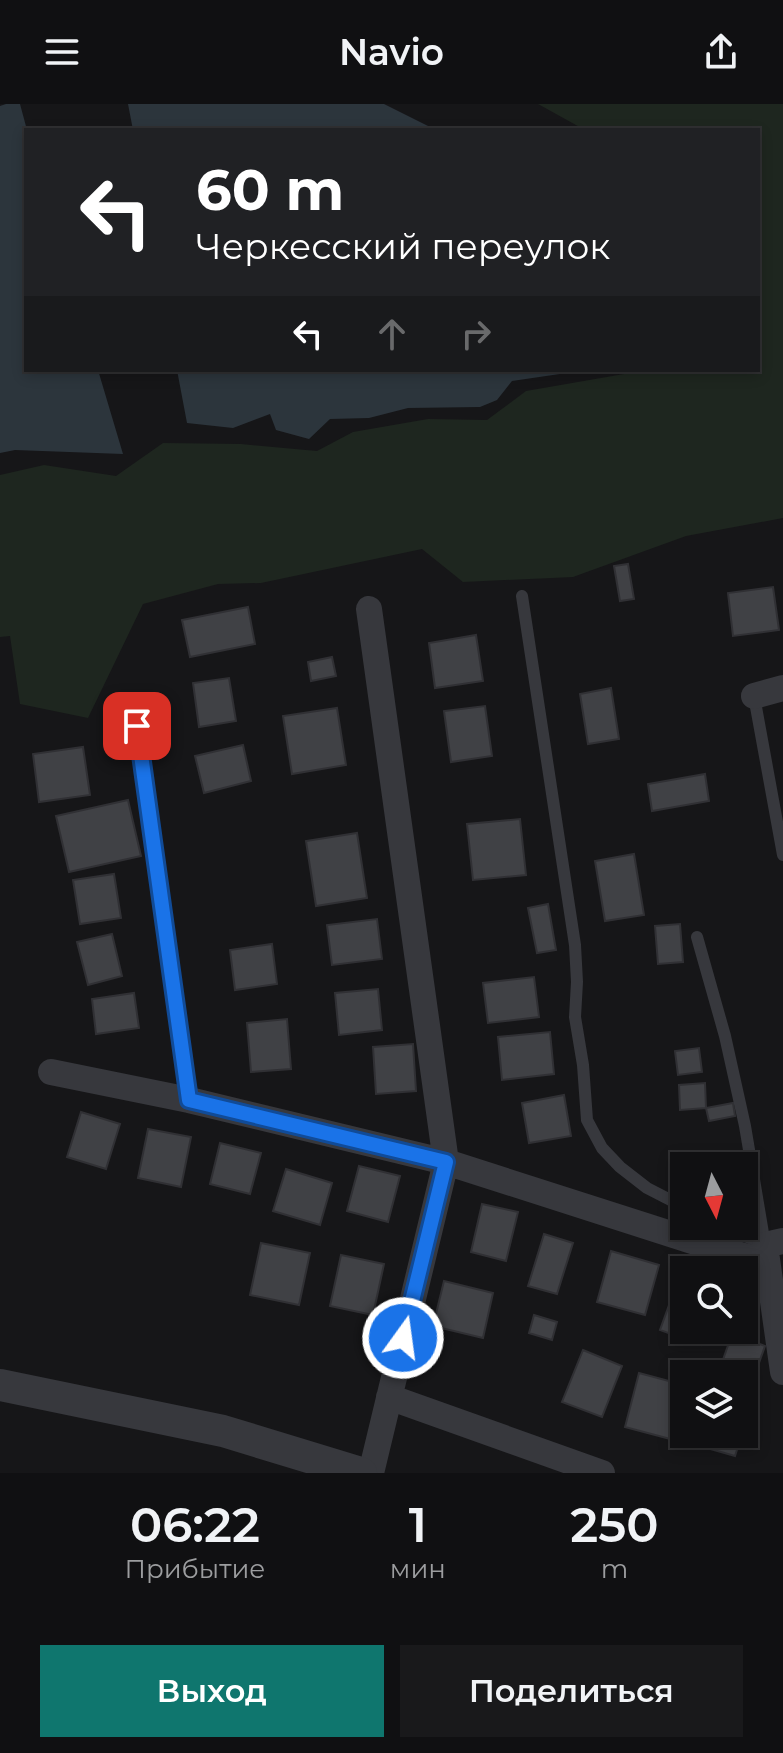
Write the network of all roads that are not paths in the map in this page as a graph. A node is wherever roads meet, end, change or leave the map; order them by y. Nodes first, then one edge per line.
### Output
1 (522, 596) dead end
2 (369, 609) dead end
3 (783, 688) edge
4 (754, 696) joint
5 (137, 726) dead end
6 (783, 855) edge
7 (697, 937) dead end
8 (51, 1072) dead end
9 (189, 1100) junction
10 (446, 1162) junction
11 (670, 1200) edge
12 (752, 1240) edge
13 (771, 1249) edge
14 (783, 1372) edge
15 (0, 1385) edge
16 (389, 1397) junction
17 (361, 1473) edge
18 (371, 1473) edge
19 (602, 1473) edge

1 - 11 lane
2 - 10 street
3 - 4 street
4 - 6 lane
5 - 9 lane
7 - 13 lane
8 - 9 street
9 - 10 street
10 - 13 street
10 - 16 street
12 - 13 lane
13 - 14 street
15 - 17 street
16 - 18 street
16 - 19 street

